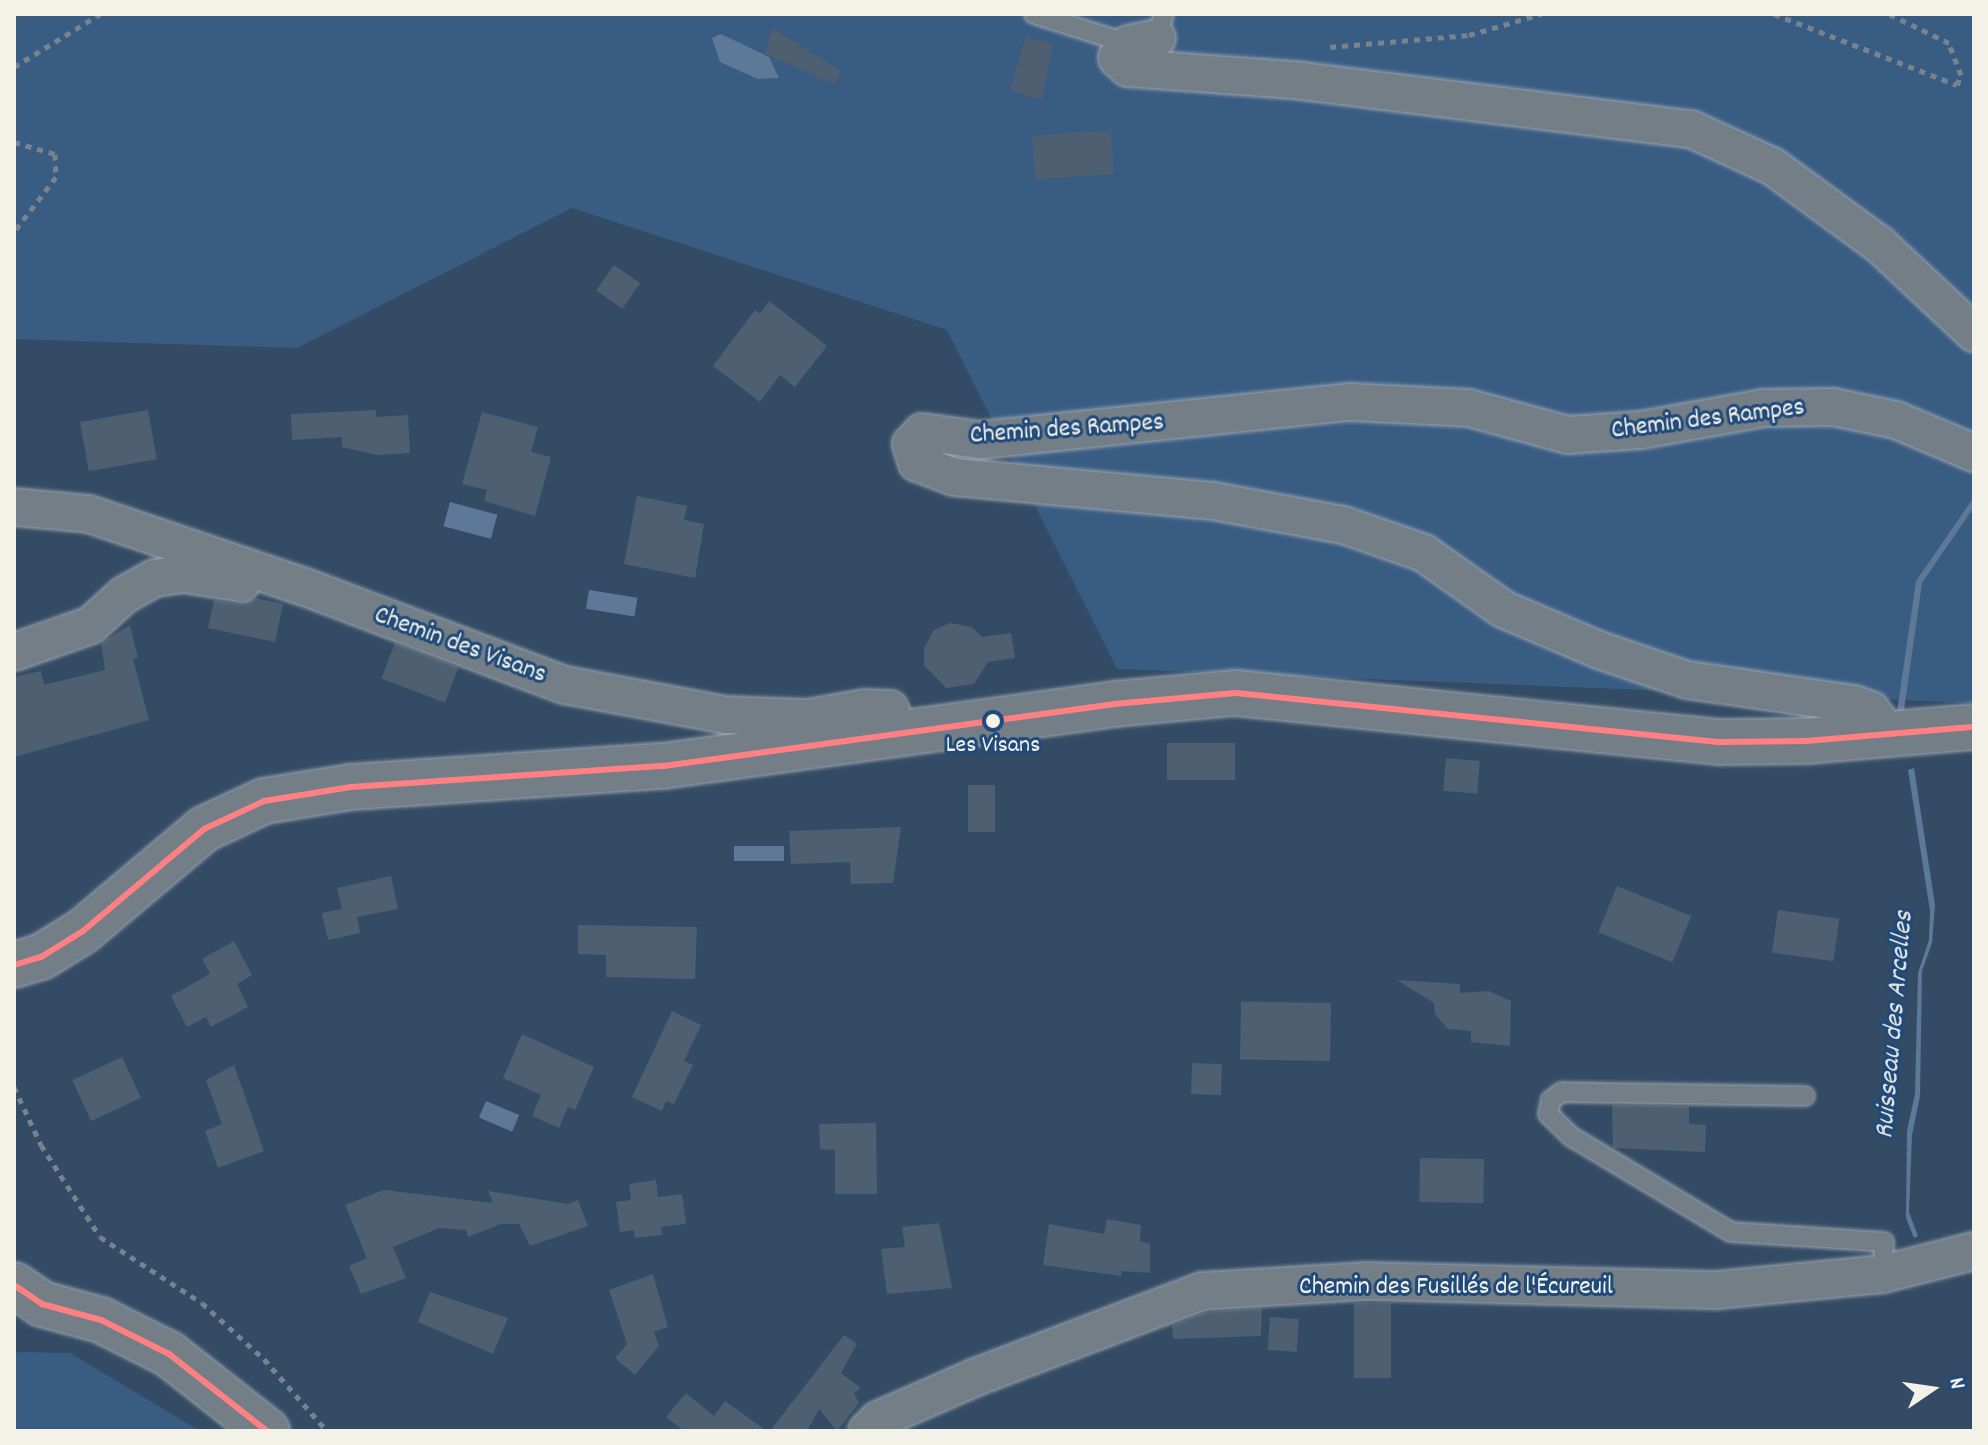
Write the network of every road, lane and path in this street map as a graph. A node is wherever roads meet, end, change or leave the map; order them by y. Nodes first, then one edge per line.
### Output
1 (100, 14) edge
2 (1034, 14) edge
3 (1541, 14) edge
4 (1774, 14) edge
5 (1889, 14) edge
6 (1150, 32) edge
7 (1327, 48) dead end
8 (14, 67) edge
9 (14, 142) edge
10 (14, 232) edge
11 (1974, 333) edge
12 (1974, 453) edge
13 (14, 507) edge
14 (341, 601) junction
15 (14, 652) edge
16 (1974, 727) edge
17 (1889, 734) junction
18 (899, 736) junction
19 (14, 965) edge
20 (14, 1087) edge
21 (1805, 1096) dead end
22 (1974, 1251) edge
23 (1883, 1274) junction
24 (21, 1300) edge
25 (267, 1431) edge
26 (327, 1431) edge
27 (867, 1431) edge

1 - 8 path
2 - 6 lane
3 - 7 path
4 - 5 path
6 - 11 street
9 - 10 path
12 - 17 street, Chemin des Rampes
13 - 14 street, Chemin des Visans
14 - 15 street
14 - 18 street, Chemin des Visans
16 - 17 main road
17 - 18 main road
18 - 19 main road
20 - 26 path
21 - 23 lane
22 - 23 street, Chemin des Fusillés de l'Écureuil
23 - 27 street, Chemin des Fusillés de l'Écureuil
24 - 25 main road

